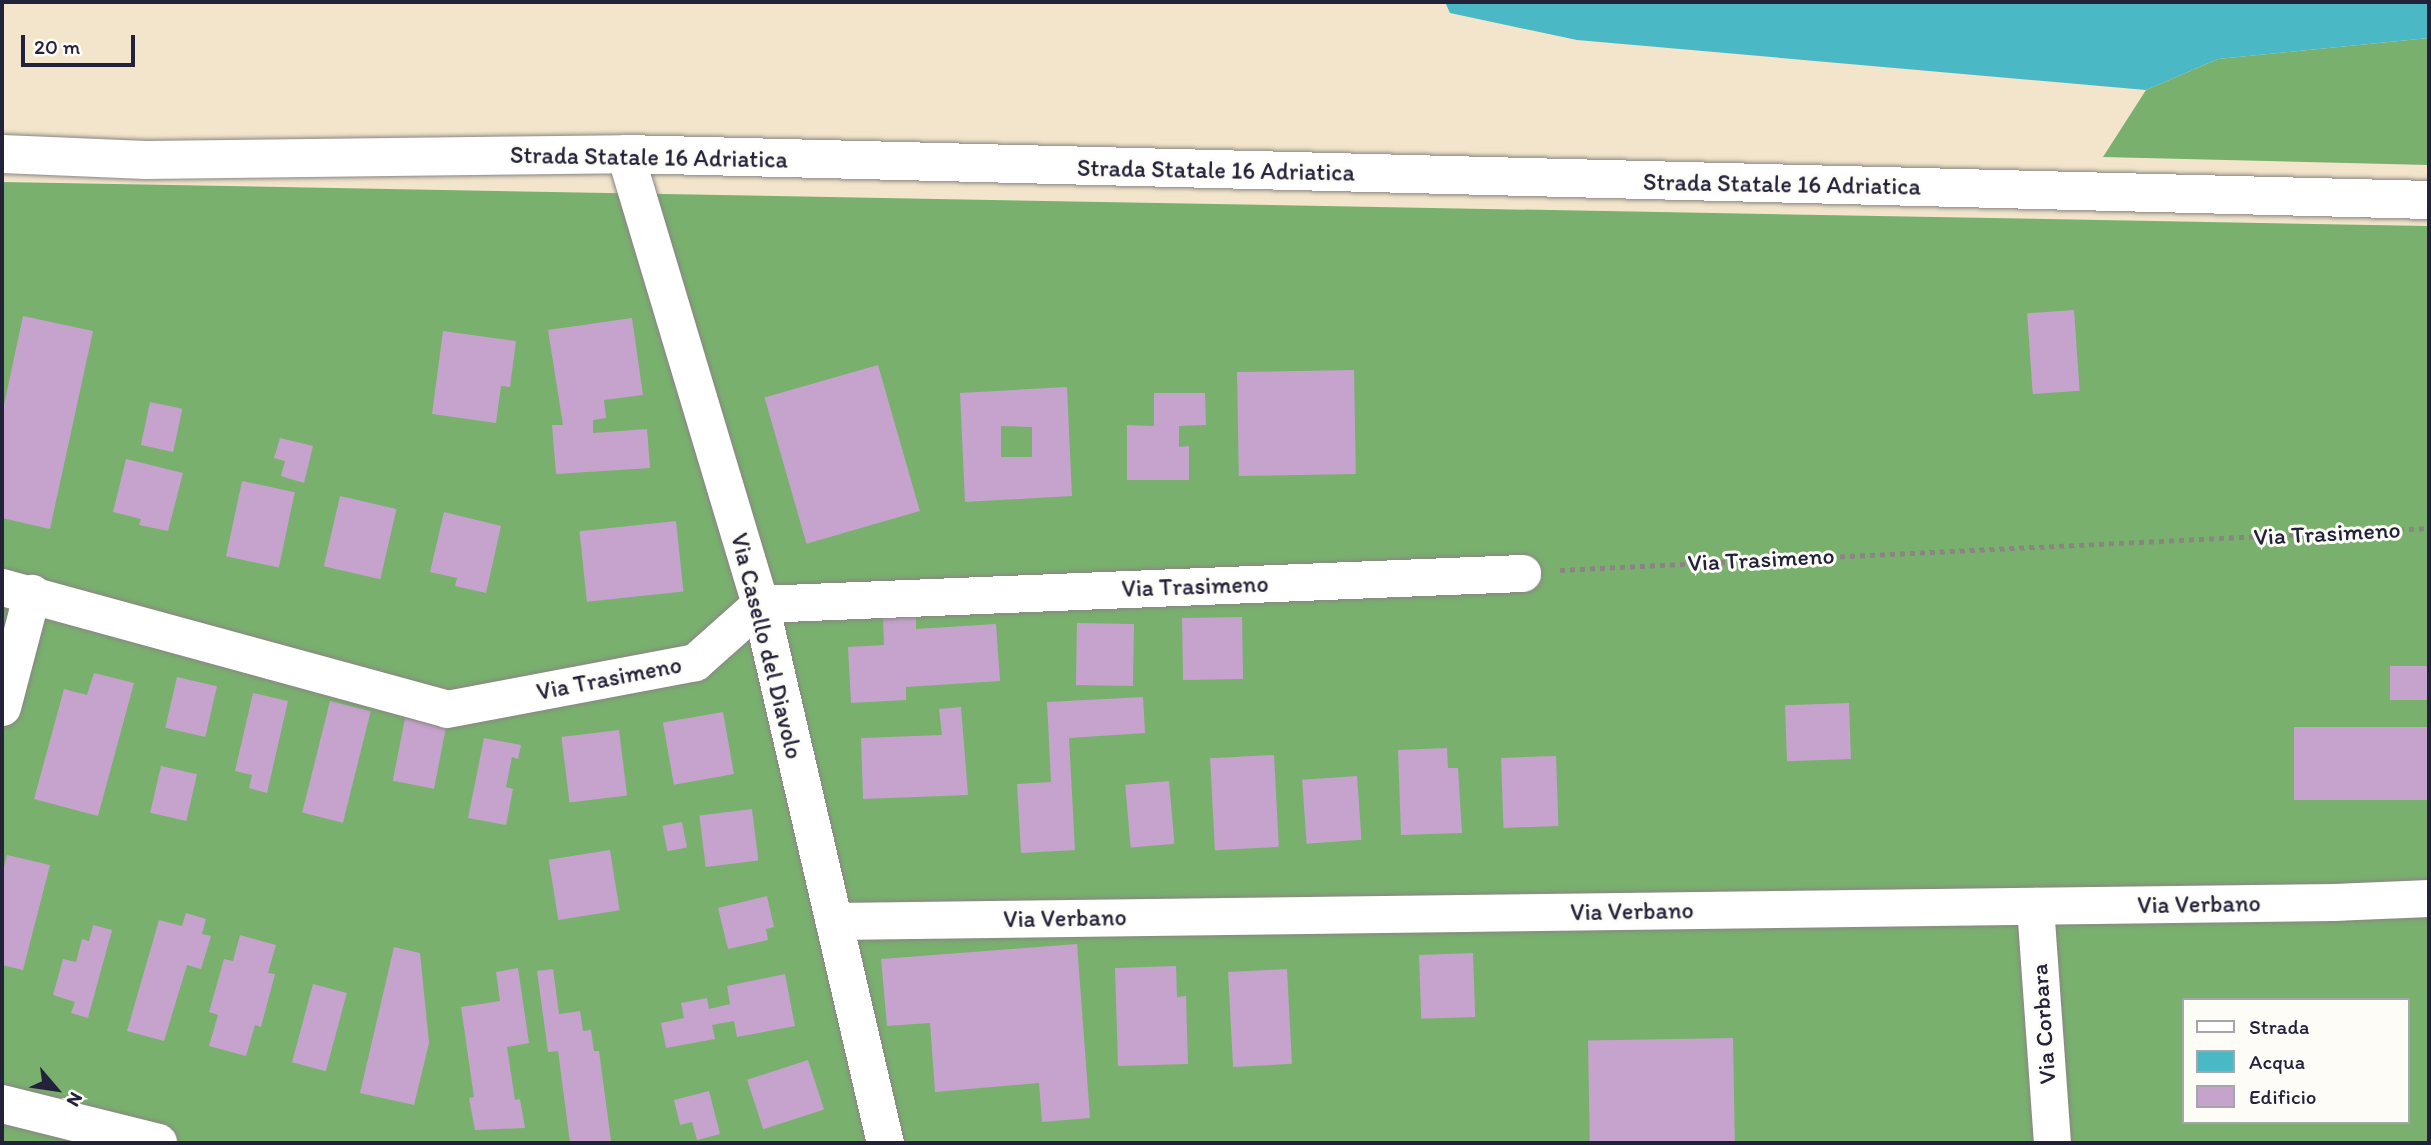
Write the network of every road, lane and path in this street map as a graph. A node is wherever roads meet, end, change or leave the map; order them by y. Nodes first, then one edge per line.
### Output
1 (2, 154) edge
2 (625, 155) junction
3 (2429, 200) edge
4 (2429, 528) edge
5 (1522, 573) joint
6 (17, 590) edge
7 (760, 604) junction
8 (2, 707) edge
9 (2429, 898) edge
10 (2035, 906) junction
11 (834, 921) junction
12 (2, 1104) edge
13 (159, 1143) edge
14 (886, 1143) edge
15 (2052, 1143) edge

1 - 2 main road, Strada Statale 16 Adriatica
2 - 3 main road, Strada Statale 16 Adriatica
2 - 7 street, Via Casello del Diavolo
4 - 5 path, Via Trasimeno
5 - 7 street, Via Trasimeno
6 - 7 street, Via Trasimeno
6 - 8 street
7 - 11 street, Via Casello del Diavolo
9 - 10 street, Via Verbano
10 - 11 street, Via Verbano
10 - 15 street, Via Corbara
11 - 14 street, Via Casello del Diavolo
12 - 13 main road

